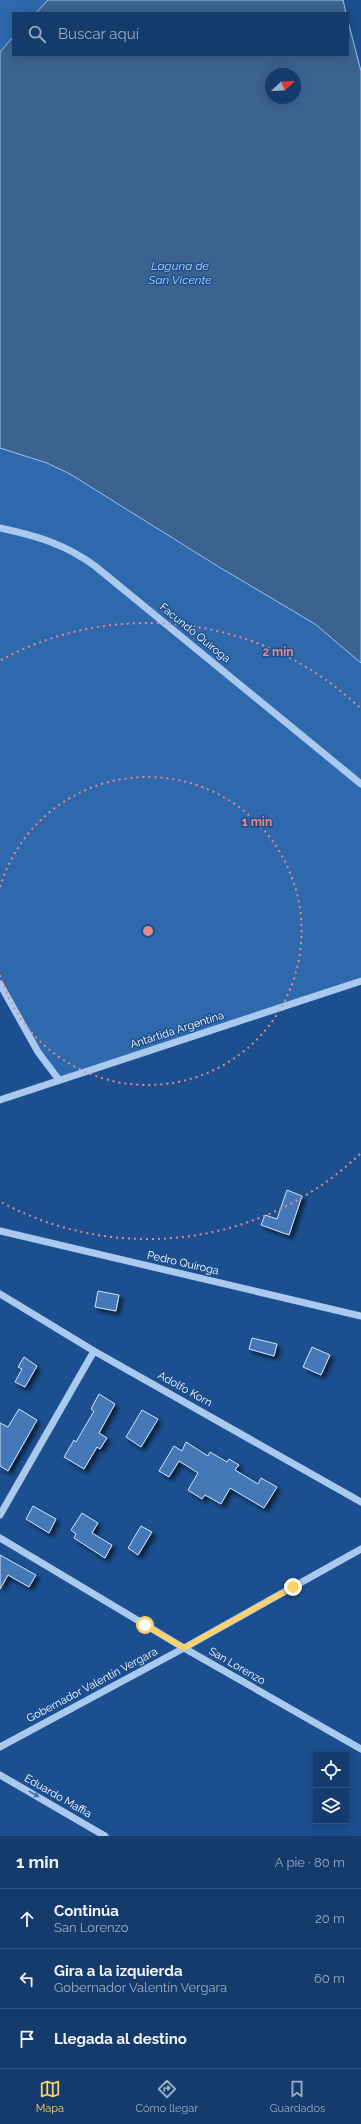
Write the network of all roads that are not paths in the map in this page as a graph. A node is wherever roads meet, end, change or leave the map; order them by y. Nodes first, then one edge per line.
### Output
1 (0, 528) edge
2 (361, 784) edge
3 (361, 981) edge
4 (0, 984) edge
5 (59, 1080) junction
6 (0, 1100) edge
7 (0, 1232) edge
8 (0, 1294) edge
9 (361, 1316) edge
10 (94, 1351) junction
11 (361, 1502) edge
12 (0, 1515) edge
13 (0, 1538) edge
14 (361, 1549) edge
15 (184, 1648) junction
16 (0, 1746) edge
17 (361, 1749) edge
18 (0, 1775) edge
19 (105, 1836) edge

1 - 2 street, Facundo Quiroga
3 - 5 street, Antártida Argentina
4 - 5 street
5 - 6 street, Antártida Argentina
7 - 9 street, Pedro Quiroga
8 - 10 street, Adolfo Korn
10 - 11 street, Adolfo Korn
10 - 12 street
13 - 15 street, San Lorenzo
14 - 15 street, Gobernador Valentín Vergara
15 - 16 street, Gobernador Valentín Vergara
15 - 17 street, San Lorenzo
18 -> 19 street, Eduardo Maffia

